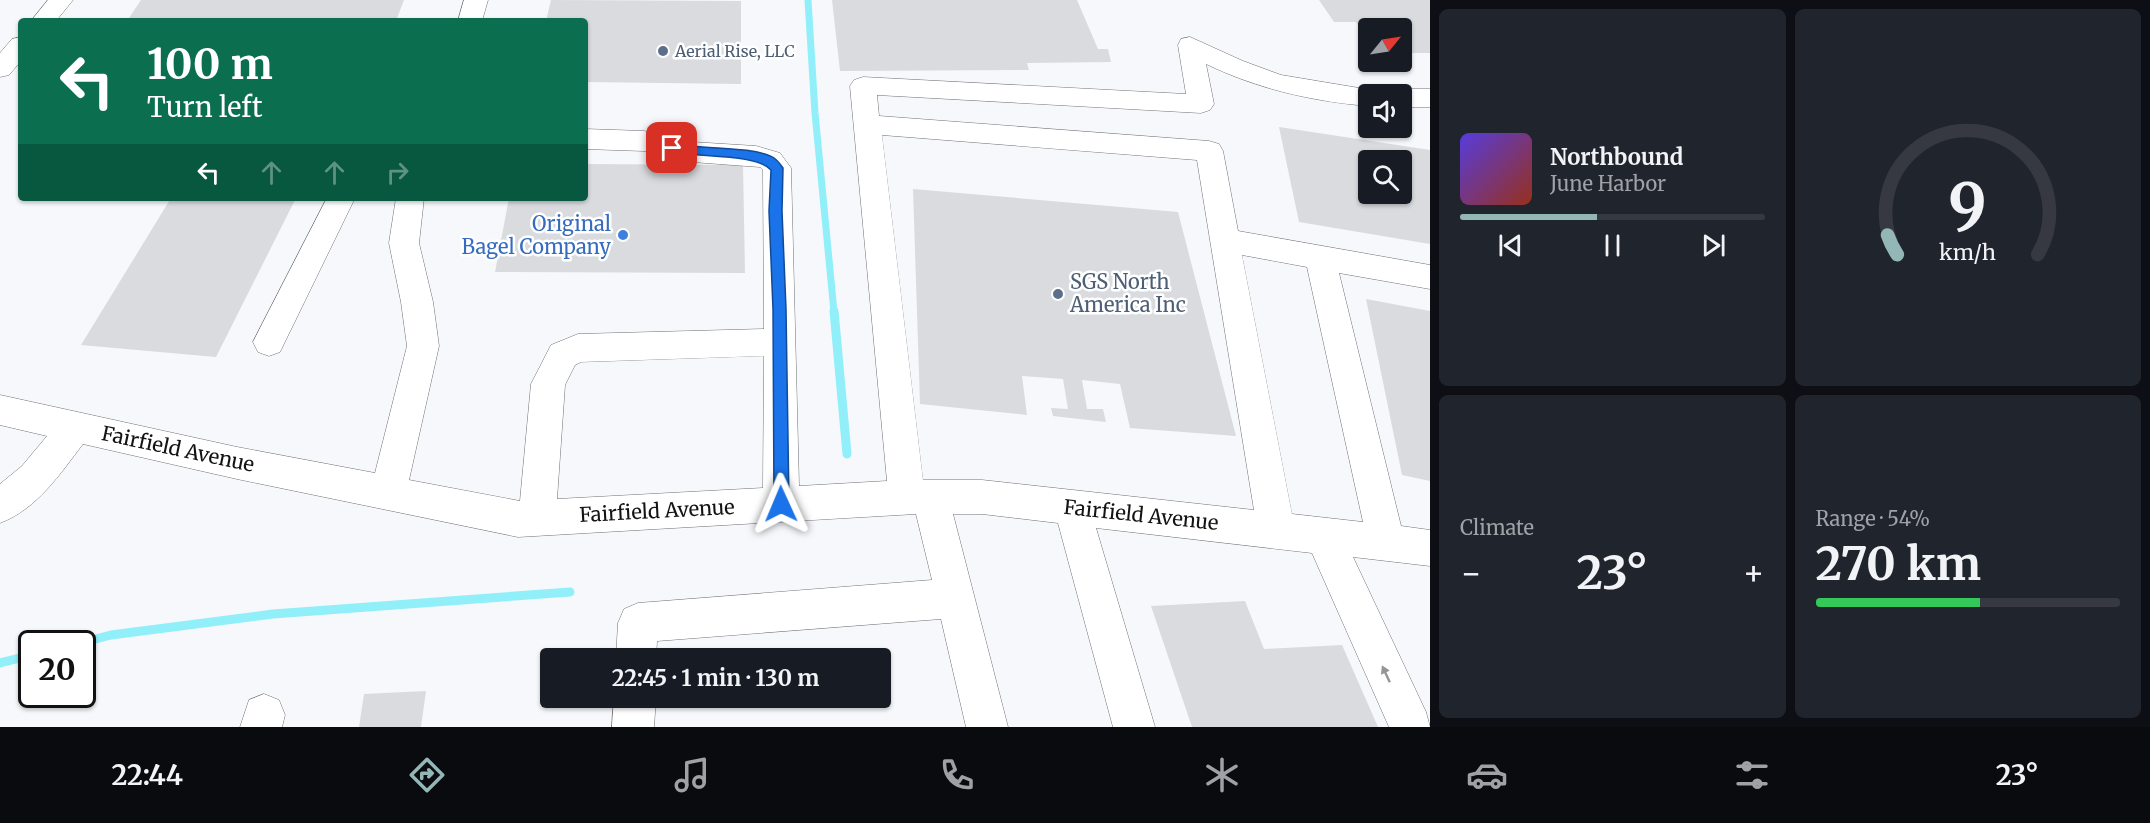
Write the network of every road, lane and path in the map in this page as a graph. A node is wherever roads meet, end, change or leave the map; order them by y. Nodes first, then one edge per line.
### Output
1 (62, 0) edge
2 (476, 0) edge
3 (46, 18) edge
4 (471, 18) edge
5 (18, 48) edge
6 (0, 69) edge
7 (0, 75) edge
8 (18, 76) edge
9 (1358, 96) edge
10 (1412, 98) edge
11 (1430, 98) edge
12 (1201, 104) junction
13 (867, 124) junction
14 (588, 139) edge
15 (1209, 151) junction
16 (340, 201) edge
17 (410, 201) edge
18 (1225, 240) junction
19 (1320, 257) junction
20 (1430, 277) edge
21 (269, 342) dead end
22 (780, 342) junction
23 (0, 410) edge
24 (76, 427) junction
25 (388, 493) junction
26 (918, 497) junction
27 (781, 504) junction
28 (0, 506) edge
29 (1072, 508) junction
30 (537, 518) junction
31 (1276, 530) junction
32 (1324, 537) junction
33 (1386, 543) junction
34 (1430, 549) edge
35 (956, 598) junction
36 (637, 648) edge
37 (634, 708) edge
38 (985, 717) edge
39 (633, 727) edge
40 (1134, 727) edge
41 (1411, 727) edge

1 - 3 street
2 - 4 street
5 - 6 street
7 - 8 street
9 - 12 street
10 - 11 street
12 - 13 street
12 - 15 street
13 - 15 street
13 - 26 street
14 - 22 street
15 - 18 street
16 - 21 street
17 - 25 street
18 - 19 street
18 - 31 street
19 - 20 street
19 - 33 street
22 - 27 street
22 - 30 street
23 - 24 street, Fairfield Avenue
24 - 25 street, Fairfield Avenue
24 - 28 street
25 - 30 street, Fairfield Avenue
26 - 27 street, Fairfield Avenue
26 - 29 street, Fairfield Avenue
26 - 35 street
27 - 30 street, Fairfield Avenue
29 - 31 street, Fairfield Avenue
29 - 40 street
31 - 32 street, Fairfield Avenue
32 - 33 street, Fairfield Avenue
41 -> 32 street
33 - 34 street, Fairfield Avenue
35 - 36 street
35 - 38 street
37 - 39 street

